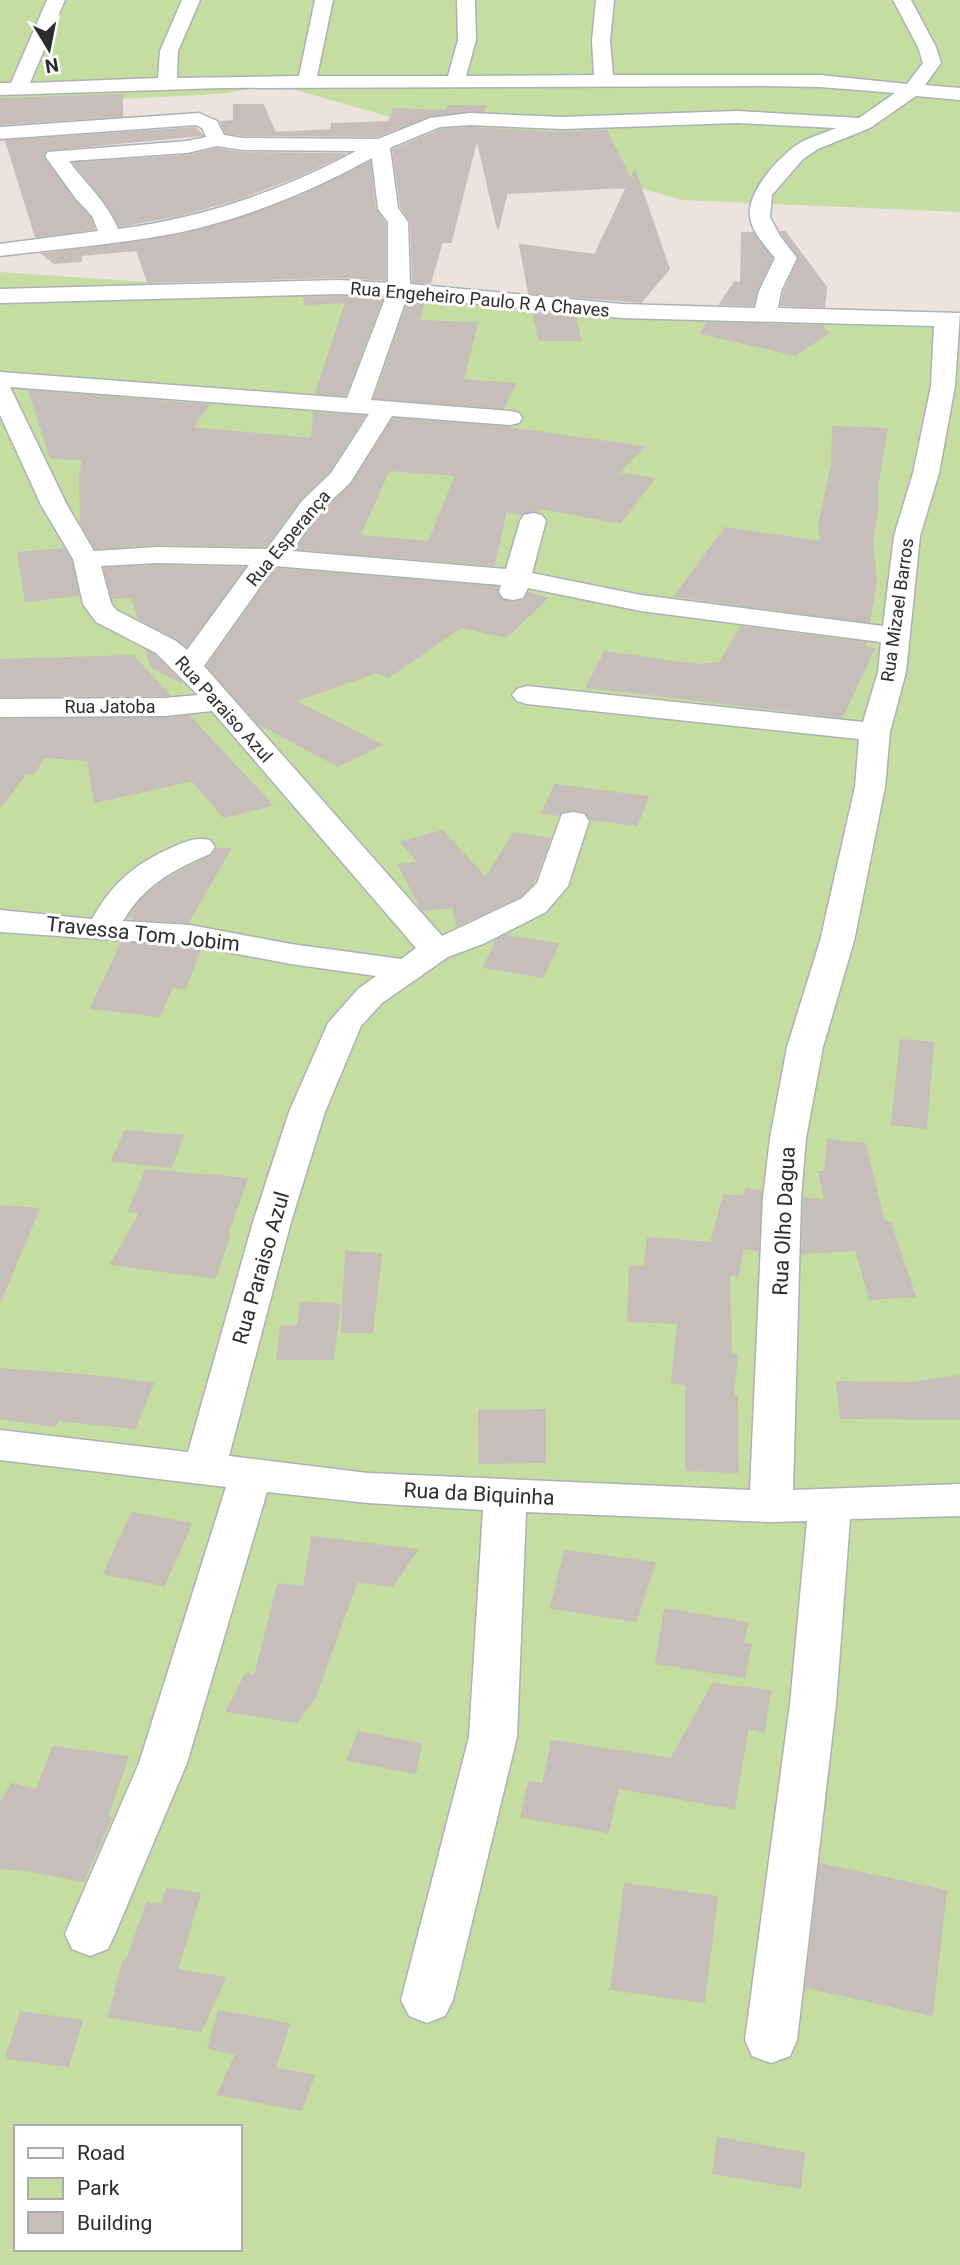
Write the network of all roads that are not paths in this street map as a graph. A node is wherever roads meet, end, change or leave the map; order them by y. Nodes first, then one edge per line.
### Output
1 (56, 0) edge
2 (191, 0) edge
3 (324, 0) edge
4 (466, 0) edge
5 (605, 0) edge
6 (902, 0) edge
7 (604, 81) junction
8 (307, 82) junction
9 (456, 82) junction
10 (167, 83) junction
11 (9, 89) edge
12 (912, 90) junction
13 (960, 94) edge
14 (863, 124) junction
15 (0, 133) edge
16 (217, 140) junction
17 (380, 145) junction
18 (110, 234) junction
19 (0, 250) edge
20 (399, 290) junction
21 (0, 296) edge
22 (765, 316) junction
23 (953, 320) edge
24 (0, 379) edge
25 (0, 389) edge
26 (357, 405) junction
27 (384, 408) junction
28 (510, 418) dead end
29 (10, 430) edge
30 (533, 520) dead end
31 (268, 557) junction
32 (86, 559) junction
33 (514, 585) junction
34 (896, 636) junction
35 (189, 667) junction
36 (527, 695) dead end
37 (219, 702) junction
38 (0, 708) edge
39 (875, 732) junction
40 (573, 821) dead end
41 (199, 847) dead end
42 (1, 921) edge
43 (102, 929) junction
44 (837, 941) joint
45 (422, 960) junction
46 (0, 1446) edge
47 (204, 1470) junction
48 (251, 1474) junction
49 (505, 1496) junction
50 (960, 1500) edge
51 (830, 1504) junction
52 (771, 1506) junction
53 (90, 1934) dead end
54 (427, 2000) dead end
55 (771, 2040) dead end

1 - 11 street
2 - 10 street
3 - 8 street
4 - 9 street
5 - 7 street
6 - 12 street
7 - 9 street
7 - 12 street
8 - 9 street
8 - 10 street
10 - 11 street
12 - 13 street
12 - 14 street
14 - 17 street
14 - 22 street
15 - 16 street
16 - 17 street
16 - 18 street
17 - 18 street
17 - 20 street
18 - 19 street
20 - 21 street, Rua Engeheiro Paulo R A Chaves
20 - 22 street, Rua Engeheiro Paulo R A Chaves
20 - 26 street
22 - 23 street, Rua Engeheiro Paulo R A Chaves
23 - 34 street, Rua Mizael Barros
24 - 26 street
25 - 29 street, Rua Paraiso Azul
26 - 27 street
27 - 28 street
27 - 31 street, Rua Esperança
29 - 32 street, Rua Paraiso Azul
30 - 33 street
31 - 32 street
31 - 33 street
31 - 35 street, Rua Esperança
32 - 35 street, Rua Paraiso Azul
33 - 34 street
34 - 39 street, Rua Mizael Barros
35 - 37 street, Rua Paraiso Azul
36 - 39 street
37 - 38 street, Rua Jatoba
37 - 45 street, Rua Paraiso Azul
39 - 44 street, Rua Mizael Barros
40 - 45 street, Rua Paraiso Azul
41 - 43 street
42 - 43 street, Travessa Tom Jobim
43 - 45 street, Travessa Tom Jobim
44 - 52 street, Rua Olho Dagua
45 - 47 street, Rua Paraiso Azul
46 - 47 street, Rua da Biquinha
47 - 48 street, Rua da Biquinha
48 - 49 street, Rua da Biquinha
48 - 53 street
49 - 52 street, Rua da Biquinha
49 - 54 street
50 - 51 street, Rua da Biquinha
51 - 52 street, Rua da Biquinha
51 - 55 street

